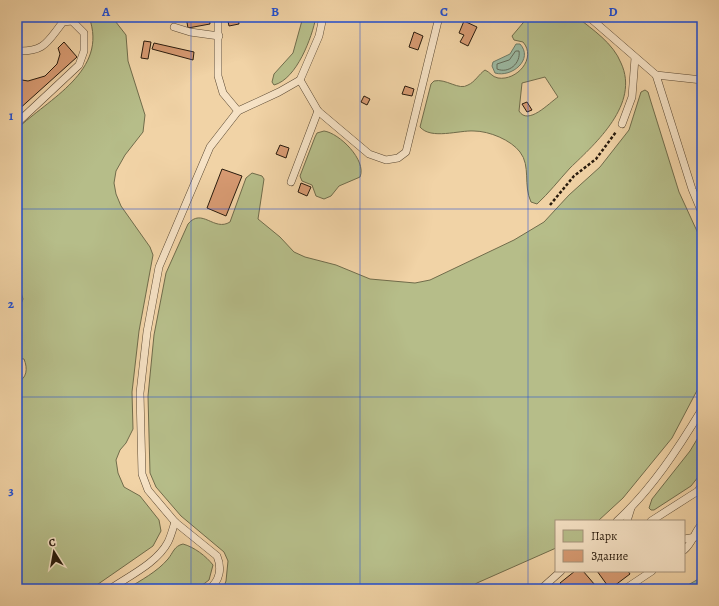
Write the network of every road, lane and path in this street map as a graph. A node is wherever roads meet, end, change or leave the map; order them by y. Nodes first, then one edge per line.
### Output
1 (218, 17) edge
2 (323, 17) edge
3 (438, 17) edge
4 (588, 17) edge
5 (174, 27) dead end
6 (219, 36) junction
7 (17, 51) edge
8 (635, 58) junction
9 (656, 75) junction
10 (300, 80) junction
11 (702, 80) edge
12 (238, 110) junction
13 (318, 111) junction
14 (17, 123) edge
15 (622, 124) joint
16 (291, 182) dead end
17 (550, 205) dead end
18 (702, 214) edge
19 (702, 409) edge
20 (702, 485) edge
21 (631, 508) junction
22 (618, 520) edge
23 (627, 520) edge
24 (652, 520) edge
25 (175, 522) junction
26 (702, 524) edge
27 (702, 536) edge
28 (694, 538) junction
29 (685, 539) edge
30 (685, 549) edge
31 (560, 572) edge
32 (650, 572) edge
33 (110, 589) edge
34 (209, 589) edge
35 (541, 589) edge
36 (624, 589) edge

1 - 6 lane
2 - 10 lane
3 - 13 lane
4 - 8 lane
5 - 6 lane
6 - 12 lane
7 - 14 lane
8 - 9 lane
8 - 15 lane
9 - 11 lane
9 - 18 lane
10 - 12 lane
10 - 13 lane
12 - 25 lane
13 - 16 lane
15 - 17 path
19 - 21 lane
20 - 24 lane
21 - 22 lane
21 - 23 lane
25 - 33 lane
25 - 34 lane
26 - 28 lane
27 - 28 lane
28 - 29 lane
28 - 30 lane
31 - 35 lane
32 - 36 lane

